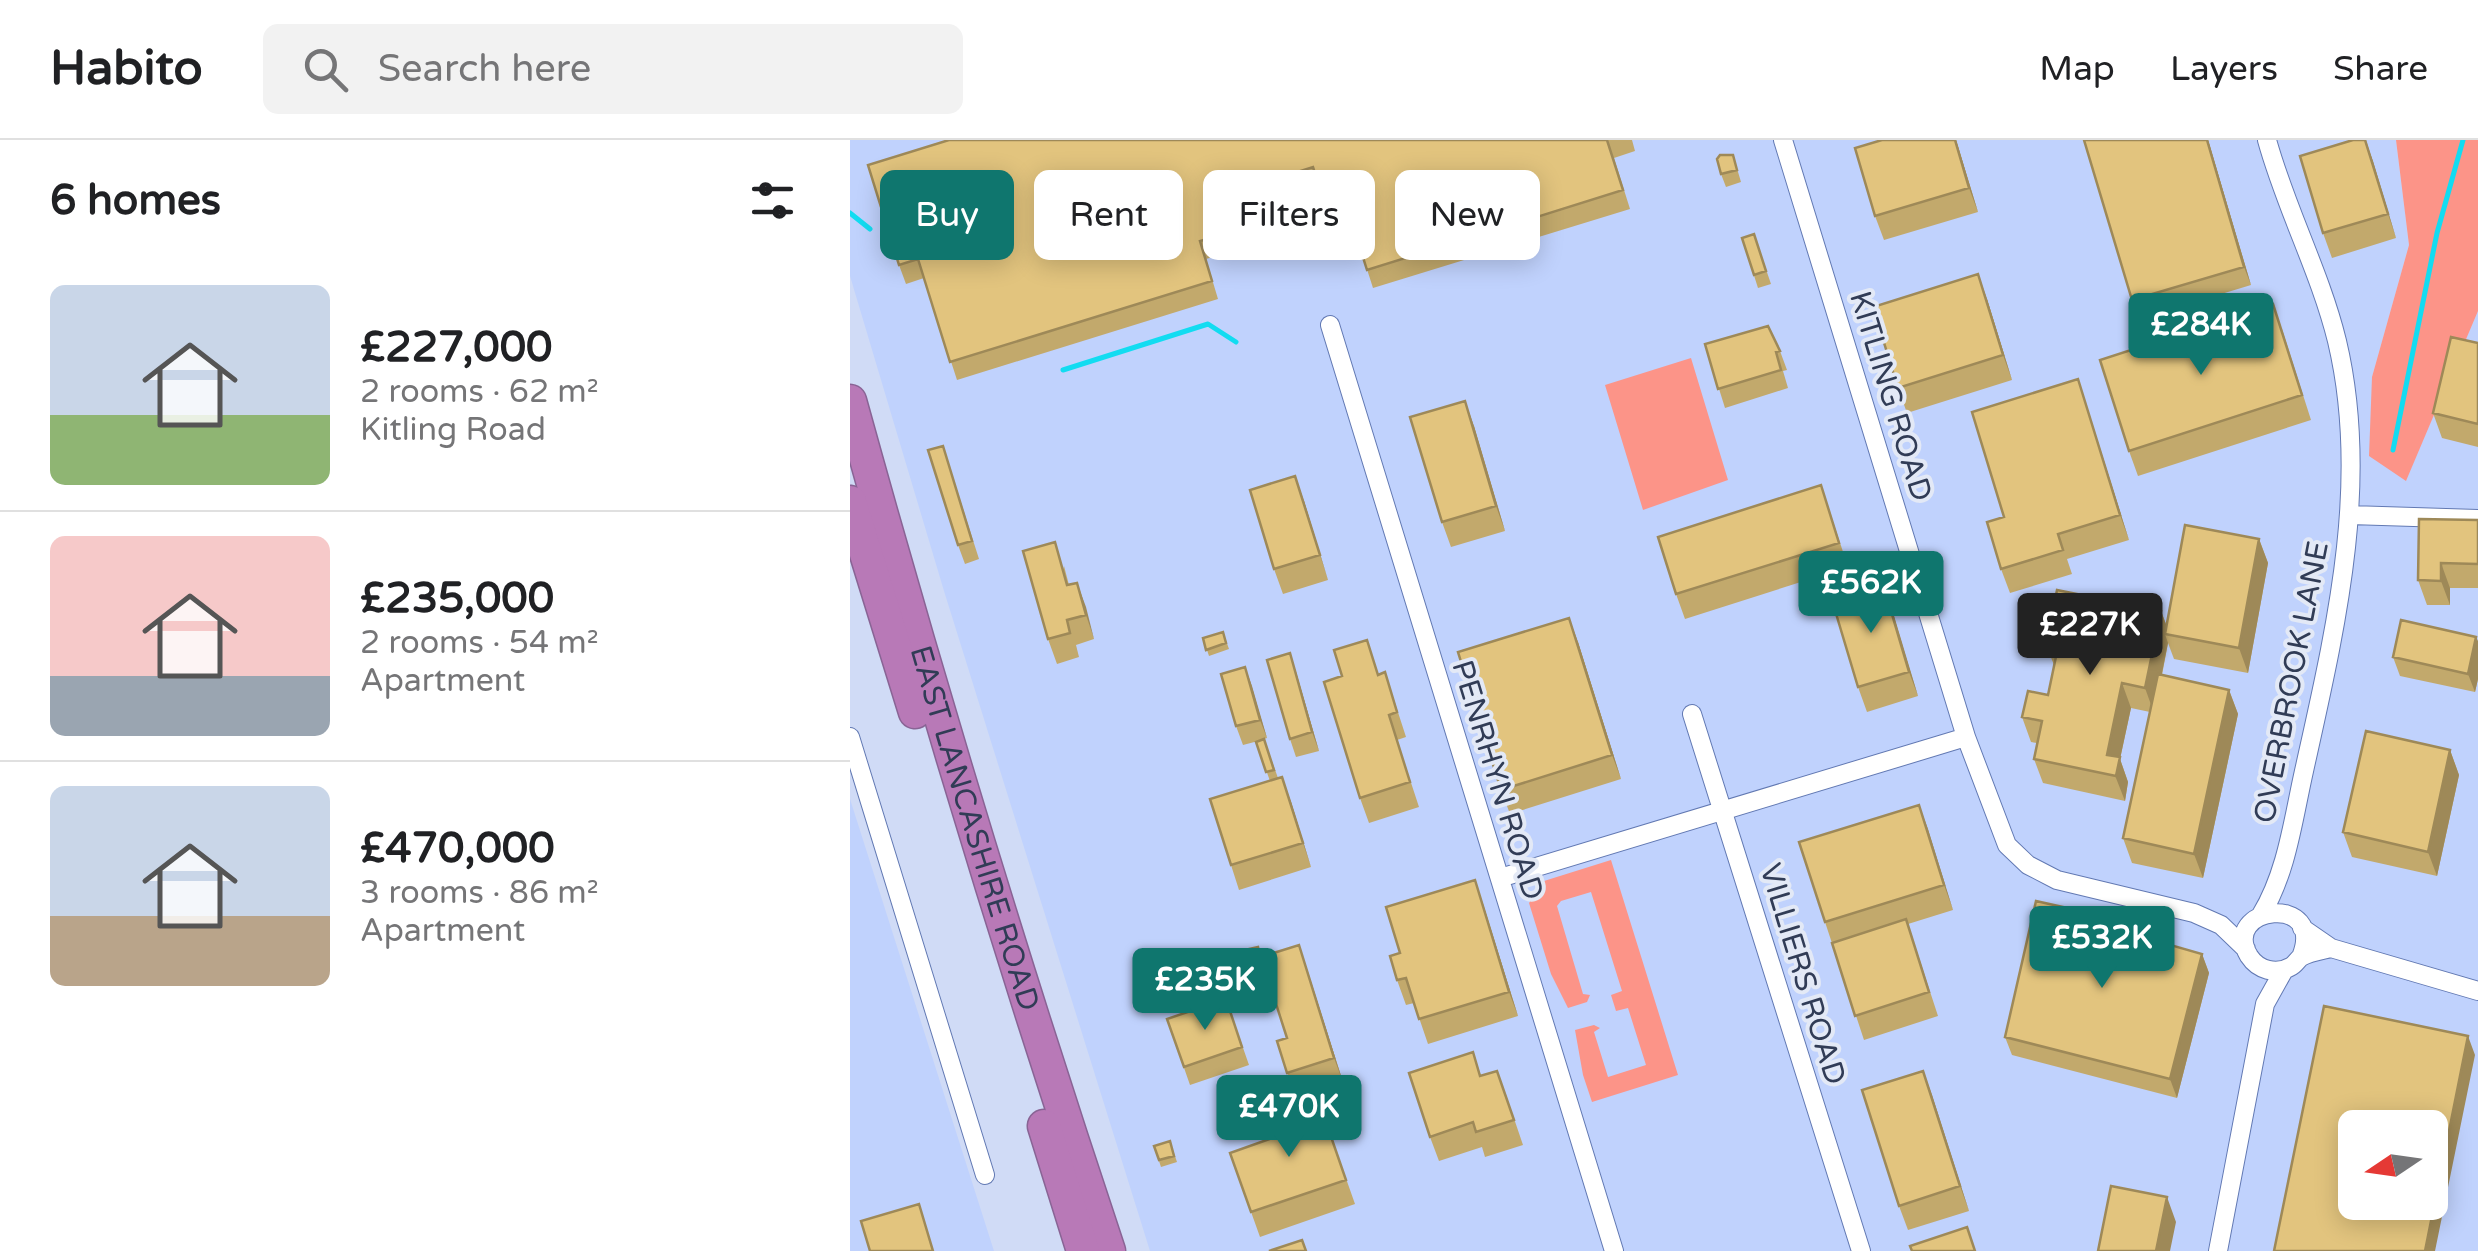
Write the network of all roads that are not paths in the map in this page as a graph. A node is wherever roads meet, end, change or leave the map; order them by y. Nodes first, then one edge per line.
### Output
1 (1782, 140) edge
2 (2267, 140) edge
3 (1330, 325) dead end
4 (850, 401) edge
5 (850, 502) edge
6 (2350, 516) junction
7 (2478, 519) edge
8 (1692, 714) dead end
9 (850, 737) edge
10 (1966, 737) junction
11 (1723, 810) junction
12 (1500, 878) junction
13 (2278, 886) junction
14 (2257, 918) junction
15 (2296, 922) junction
16 (2222, 925) junction
17 (2331, 948) junction
18 (2251, 957) junction
19 (2301, 957) junction
20 (2284, 970) junction
21 (2478, 991) edge
22 (2265, 1004) junction
23 (984, 1175) dead end
24 (1083, 1251) edge
25 (1110, 1251) edge
26 (1614, 1251) edge
27 (1860, 1251) edge
28 (2218, 1251) edge

1 - 10 street, KITLING ROAD
2 - 6 street, OVERBROOK LANE
3 - 12 street, PENRHYN ROAD
4 - 25 highway, EAST LANCASHIRE ROAD
5 - 24 highway, EAST LANCASHIRE ROAD
6 - 7 street
6 - 13 street, OVERBROOK LANE
8 - 11 street, VILLIERS ROAD
9 - 23 street
10 - 11 street
10 - 16 street, KITLING ROAD
11 - 12 street
11 - 27 street, VILLIERS ROAD
12 - 26 street, PENRHYN ROAD
13 - 14 street, OVERBROOK LANE
13 - 15 street
14 - 15 street
14 - 16 street, KITLING ROAD
14 - 18 street
15 - 17 street
15 - 19 street
16 - 18 street, KITLING ROAD
17 - 19 street
17 - 21 street
18 - 20 street
18 - 22 street
19 - 20 street
20 - 22 street
22 - 28 street

